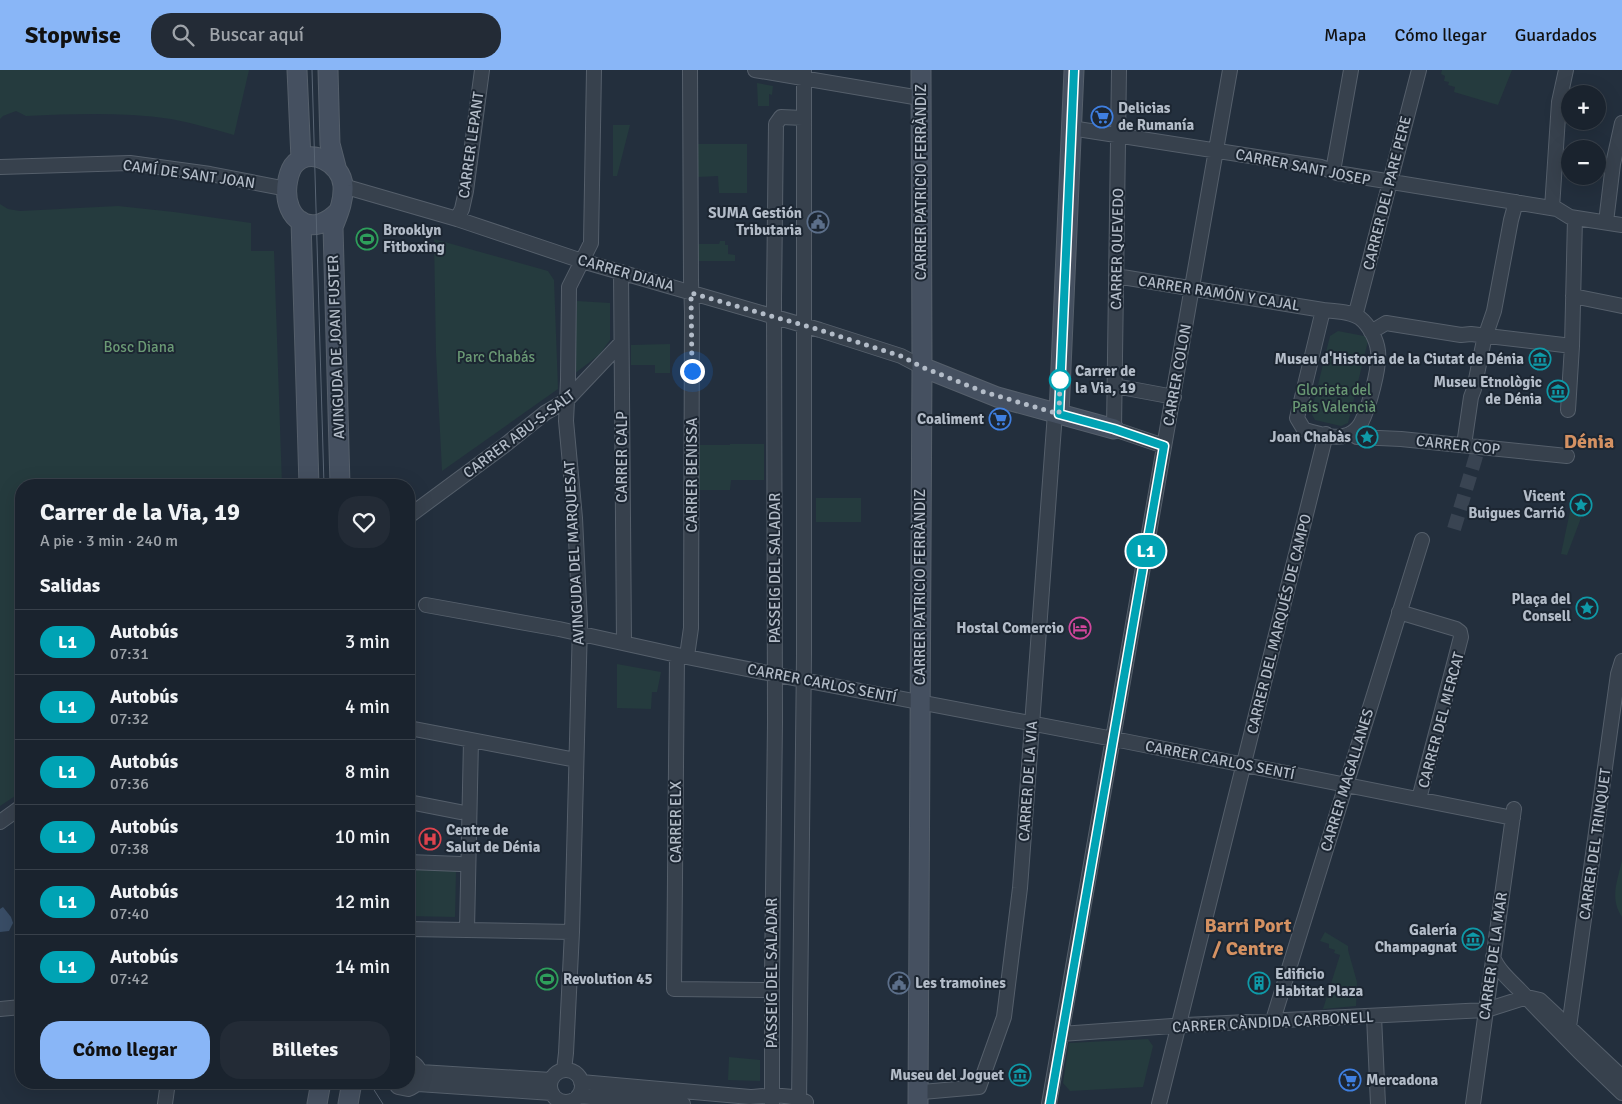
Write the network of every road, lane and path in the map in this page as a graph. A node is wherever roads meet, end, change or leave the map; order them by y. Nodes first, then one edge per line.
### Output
1 (297, 70) edge
2 (328, 70) edge
3 (482, 70) edge
4 (594, 70) edge
5 (690, 70) edge
6 (755, 70) edge
7 (921, 70) edge
8 (1074, 70) edge
9 (1119, 70) edge
10 (1230, 70) edge
11 (1351, 70) edge
12 (1419, 70) edge
13 (1566, 70) edge
14 (774, 72) edge
15 (804, 74) edge
16 (920, 98) junction
17 (803, 118) junction
18 (1622, 123) edge
19 (1071, 128) junction
20 (1119, 134) junction
21 (1217, 151) junction
22 (301, 159) junction
23 (0, 167) edge
24 (336, 167) junction
25 (1333, 172) junction
26 (1390, 183) junction
27 (344, 186) junction
28 (287, 189) junction
29 (1516, 202) junction
30 (1552, 208) junction
31 (339, 211) junction
32 (1575, 218) junction
33 (456, 219) junction
34 (300, 221) junction
35 (1606, 222) junction
36 (1622, 224) edge
37 (582, 261) junction
38 (621, 272) junction
39 (1116, 276) junction
40 (1192, 288) junction
41 (691, 293) junction
42 (1573, 296) junction
43 (1622, 306) edge
44 (1323, 310) junction
45 (1352, 314) junction
46 (774, 317) junction
47 (804, 326) junction
48 (1371, 332) junction
49 (1486, 335) junction
50 (621, 344) junction
51 (1572, 346) junction
52 (922, 367) junction
53 (1115, 386) junction
54 (1174, 397) junction
55 (568, 400) junction
56 (1568, 410) dead end
57 (1057, 413) junction
58 (1114, 429) junction
59 (1352, 433) junction
60 (1326, 434) junction
61 (1465, 438) dead end
62 (1164, 446) junction
63 (1567, 456) dead end
64 (309, 479) edge
65 (340, 479) edge
66 (415, 512) edge
67 (1422, 540) dead end
68 (426, 605) dead end
69 (1399, 612) junction
70 (579, 633) junction
71 (624, 642) junction
72 (682, 656) junction
73 (1622, 661) edge
74 (774, 674) junction
75 (803, 680) junction
76 (920, 702) junction
77 (1032, 724) junction
78 (415, 729) edge
79 (1114, 739) junction
80 (471, 740) junction
81 (576, 760) junction
82 (1244, 765) junction
83 (1346, 785) junction
84 (1419, 799) junction
85 (415, 803) edge
86 (15, 812) edge
87 (460, 812) dead end
88 (1513, 813) joint
89 (0, 822) edge
90 (415, 862) edge
91 (460, 864) dead end
92 (415, 929) edge
93 (467, 930) junction
94 (572, 932) junction
95 (1493, 957) junction
96 (772, 990) junction
97 (1527, 998) junction
98 (15, 1008) edge
99 (0, 1009) edge
100 (1486, 1010) junction
101 (1374, 1016) junction
102 (1272, 1020) junction
103 (1178, 1026) junction
104 (1569, 1028) junction
105 (1056, 1042) junction
106 (415, 1066) edge
107 (564, 1070) junction
108 (1622, 1077) edge
109 (419, 1078) junction
110 (415, 1086) edge
111 (551, 1087) junction
112 (167, 1089) edge
113 (320, 1089) edge
114 (351, 1089) edge
115 (580, 1089) junction
116 (1622, 1093) edge
117 (920, 1098) edge
118 (772, 1100) edge
119 (802, 1102) edge
120 (1050, 1103) edge
121 (165, 1104) edge
122 (317, 1104) edge
123 (348, 1104) edge
124 (683, 1104) edge
125 (1158, 1104) edge
126 (1378, 1104) edge
127 (1473, 1104) edge

1 - 22 main road
2 - 24 main road
3 - 33 street, CARRER LEPANT
4 - 37 street, AVINGUDA DEL MARQUESAT
5 - 41 street, CARRER BENISSA
6 - 14 street
7 - 16 main road, CARRER PATRICIO FERRÀNDIZ
8 - 19 main road
9 - 20 street, CARRER QUEVEDO
10 - 21 street, CARRER COLON
11 - 25 street
12 - 26 street, CARRER DEL PARE PERE
13 - 30 street
14 - 15 street
15 - 16 street
15 - 17 street, PASSEIG DEL SALADAR
16 - 52 main road, CARRER PATRICIO FERRÀNDIZ
17 - 46 street, PASSEIG DEL SALADAR
17 - 47 street, PASSEIG DEL SALADAR
18 - 35 street
19 - 20 street, CARRER SANT JOSEP
19 - 57 main road, CARRER DE LA VIA
20 - 21 street, CARRER SANT JOSEP
20 - 39 street, CARRER QUEVEDO
21 - 25 street, CARRER SANT JOSEP
21 - 40 street, CARRER COLON
22 - 24 main road
22 - 28 main road
23 - 28 street, CAMÍ DE SANT JOAN
24 - 27 main road
25 - 26 street, CARRER SANT JOSEP
26 - 29 street, CARRER SANT JOSEP
26 - 45 street, CARRER DEL PARE PERE
27 - 31 main road
27 - 33 street, CARRER DIANA
28 - 34 main road
29 - 30 street, CARRER SANT JOSEP
29 - 49 street
30 - 32 street, CARRER SANT JOSEP
31 - 34 main road
31 - 65 main road, AVINGUDA DE JOAN FUSTER
32 - 35 street, CARRER SANT JOSEP
32 - 42 street
33 - 37 street, CARRER DIANA
34 - 64 main road, AVINGUDA DE JOAN FUSTER
35 - 36 street, CARRER SANT JOSEP
37 - 38 street, CARRER DIANA
37 - 55 street, AVINGUDA DEL MARQUESAT
38 - 41 street, CARRER DIANA
38 - 50 street, CARRER CALP
39 - 40 street, CARRER RAMÓN Y CAJAL
39 - 53 street, CARRER QUEVEDO
40 - 44 street, CARRER RAMÓN Y CAJAL
40 - 54 street, CARRER COLON
41 - 46 street, CARRER DIANA
41 - 72 street, CARRER BENISSA
42 - 43 street
42 - 51 street
44 - 45 street
44 - 60 street
45 - 48 street
46 - 47 street, CARRER DIANA
46 - 74 street, PASSEIG DEL SALADAR
47 - 52 street, CARRER DIANA
47 - 75 street, PASSEIG DEL SALADAR
48 - 49 street
48 - 59 street
49 - 51 street
49 - 61 street
50 - 55 street, CARRER ABU-S-SALT
50 - 71 street, CARRER CALP
51 - 56 street
52 - 57 main road, CARRER DIANA
52 - 76 main road, CARRER PATRICIO FERRÀNDIZ
53 - 54 street
53 - 58 street, CARRER QUEVEDO
54 - 62 street, CARRER COLON
55 - 66 street, CARRER ABU-S-SALT
55 - 70 street, AVINGUDA DEL MARQUESAT
57 - 58 main road, CARRER DIANA
57 - 77 street, CARRER DE LA VIA
58 - 62 street, CARRER DIANA
59 - 60 street
59 - 63 street, CARRER COP
60 - 82 street, CARRER DEL MARQUÉS DE CAMPO
62 - 79 street, CARRER COLON
67 - 69 street, CARRER MAGALLANES
68 - 70 street, CARRER CARLOS SENTÍ
69 - 83 street, CARRER MAGALLANES
69 - 84 street, CARRER DEL MERCAT
70 - 71 street, CARRER CARLOS SENTÍ
70 - 81 street, AVINGUDA DEL MARQUESAT
71 - 72 street, CARRER CARLOS SENTÍ
72 - 74 street, CARRER CARLOS SENTÍ
72 - 96 street, CARRER ELX
73 - 104 street, CARRER DEL TRINQUET
74 - 75 street, CARRER CARLOS SENTÍ
74 - 96 street, PASSEIG DEL SALADAR
75 - 76 street, CARRER CARLOS SENTÍ
75 - 119 street, PASSEIG DEL SALADAR
76 - 77 street, CARRER CARLOS SENTÍ
76 - 117 main road, CARRER PATRICIO FERRÀNDIZ
77 - 79 street, CARRER CARLOS SENTÍ
77 - 117 street, CARRER DE LA VIA
78 - 80 street
79 - 82 street, CARRER CARLOS SENTÍ
79 - 105 street, CARRER COLON
80 - 81 street
80 - 93 street
81 - 94 street, AVINGUDA DEL MARQUESAT
82 - 83 street, CARRER CARLOS SENTÍ
82 - 103 street, CARRER DEL MARQUÉS DE CAMPO
83 - 84 street, CARRER CARLOS SENTÍ
83 - 102 street, CARRER MAGALLANES
84 - 88 street, CARRER CARLOS SENTÍ
85 - 87 street
86 - 89 street
88 - 95 street, CARRER DE LA MAR
90 - 91 street
92 - 93 street
93 - 94 street
94 - 107 street, AVINGUDA DEL MARQUESAT
95 - 97 street
95 - 100 street, CARRER DE LA MAR
96 - 118 street, PASSEIG DEL SALADAR
97 - 100 street, CARRER CÀNDIDA CARBONELL
97 - 104 street
97 - 116 street
98 - 99 street
100 - 101 street, CARRER CÀNDIDA CARBONELL
100 - 127 street, CARRER DE LA MAR
101 - 102 street, CARRER CÀNDIDA CARBONELL
101 - 126 street
102 - 103 street, CARRER CÀNDIDA CARBONELL
103 - 105 street, CARRER CÀNDIDA CARBONELL
103 - 125 street, CARRER DEL MARQUÉS DE CAMPO
104 - 108 street
105 - 120 street, CARRER COLON
106 - 109 street
107 - 111 street
107 - 115 street
109 - 110 street
109 - 111 street
111 - 115 street
112 - 121 street
113 - 122 main road
114 - 123 main road
115 - 118 street
115 - 124 street
118 - 119 street

